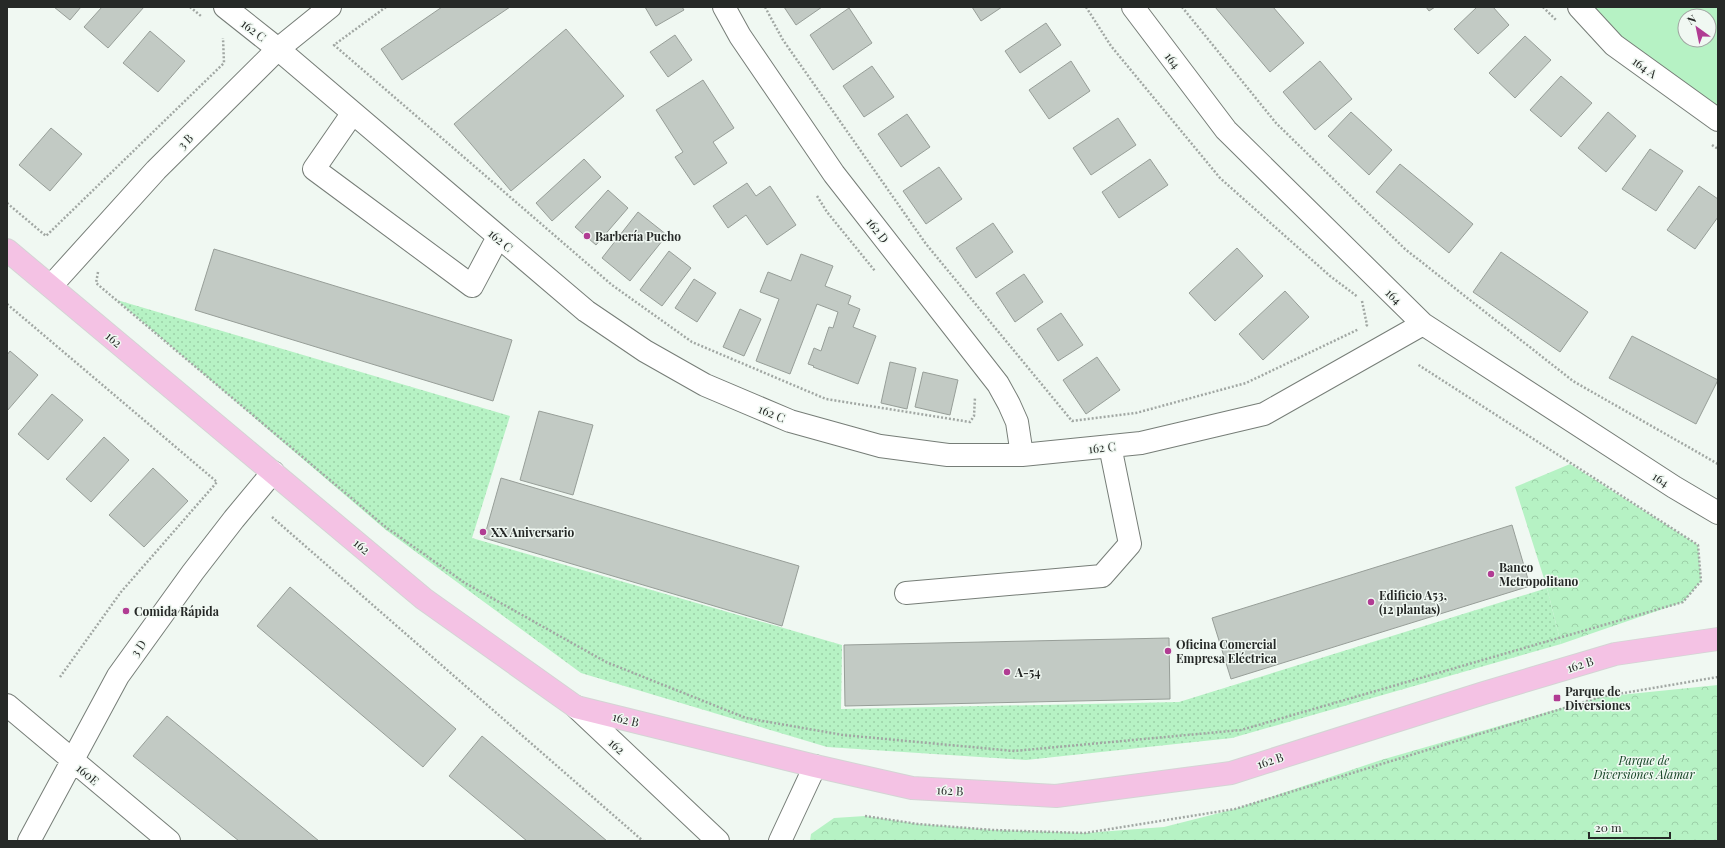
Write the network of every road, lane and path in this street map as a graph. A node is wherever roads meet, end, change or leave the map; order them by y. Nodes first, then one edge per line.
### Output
1 (190, 7) edge
2 (226, 7) edge
3 (330, 7) edge
4 (386, 7) edge
5 (724, 7) edge
6 (765, 7) edge
7 (1086, 7) edge
8 (1133, 7) edge
9 (1182, 7) edge
10 (1579, 7) edge
11 (207, 21) dead end
12 (223, 35) dead end
13 (278, 49) junction
14 (352, 114) junction
15 (1718, 120) edge
16 (815, 193) dead end
17 (7, 204) edge
18 (498, 237) junction
19 (7, 250) edge
20 (877, 273) dead end
21 (51, 286) junction
22 (7, 304) edge
23 (1423, 324) junction
24 (975, 394) dead end
25 (1110, 446) junction
26 (1022, 455) junction
27 (1718, 464) edge
28 (273, 472) junction
29 (1718, 513) edge
30 (272, 517) dead end
31 (906, 593) dead end
32 (1717, 635) edge
33 (60, 677) dead end
34 (7, 705) edge
35 (576, 707) junction
36 (71, 760) junction
37 (815, 766) junction
38 (29, 841) edge
39 (169, 841) edge
40 (643, 841) edge
41 (718, 841) edge
42 (780, 841) edge

1 - 11 path
2 - 13 street, 162 C
3 - 13 street, 3 B
4 - 24 path
5 - 26 street, 162 D
6 - 7 path
8 - 23 street, 164
9 - 27 path
10 - 15 street, 164 A
12 - 17 path
13 - 14 street, 162 C
13 - 21 street, 3 B
14 - 18 street, 162 C
14 - 18 street
16 - 20 path
18 - 26 street, 162 C
19 - 21 main road, 162
21 - 28 main road, 162
22 - 33 path
23 - 25 street, 162 C
23 - 29 street, 164
25 - 26 street, 162 C
25 - 31 street
28 - 35 main road, 162
28 - 36 street, 3 D
30 - 40 path
32 - 37 main road, 162 B
34 - 36 street, 160E
35 - 37 main road, 162 B
35 - 41 street, 162
36 - 38 street, 3 D
36 - 39 street, 160E
37 - 42 street

